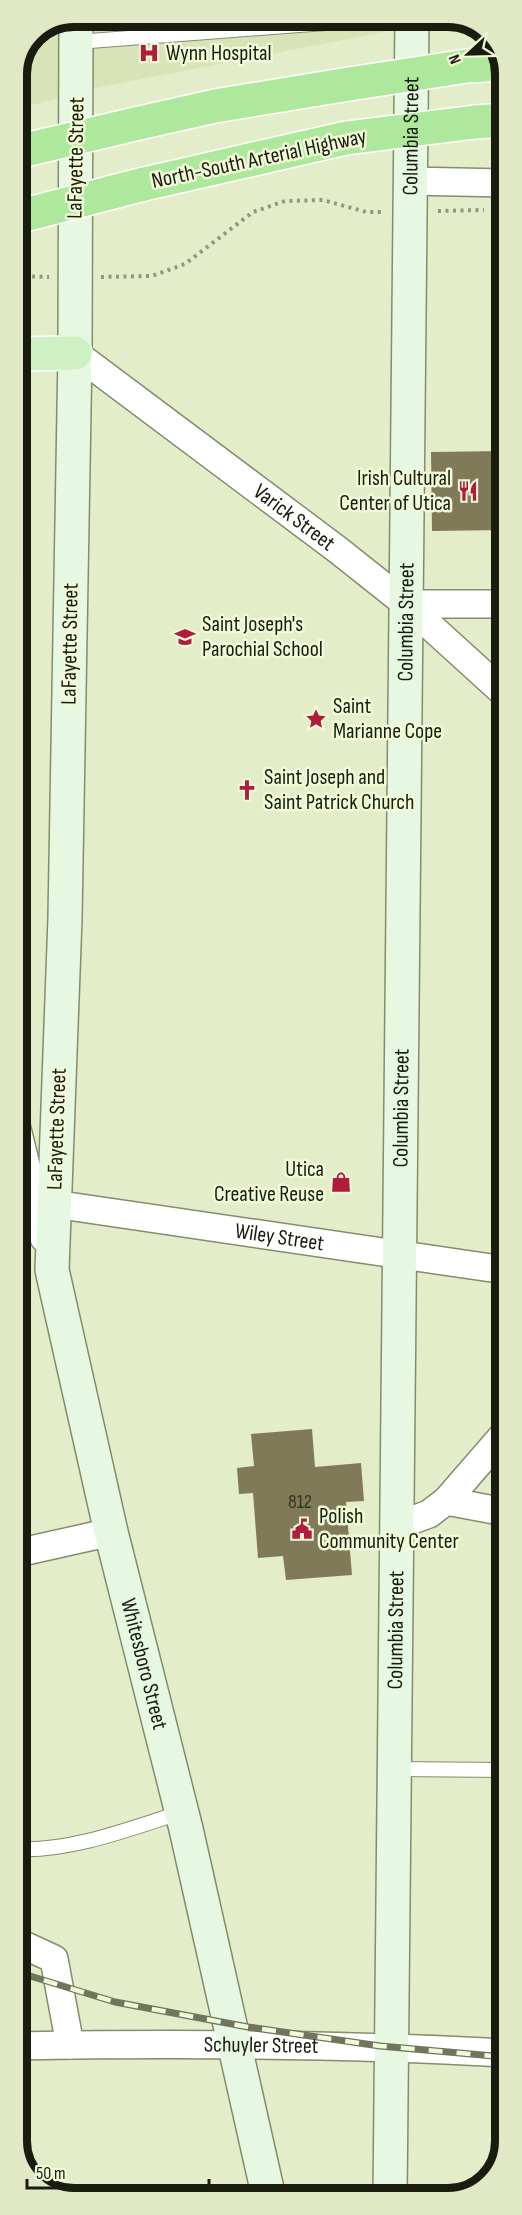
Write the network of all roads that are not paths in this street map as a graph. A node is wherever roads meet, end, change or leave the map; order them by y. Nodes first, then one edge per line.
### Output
1 (132, 27) edge
2 (412, 27) edge
3 (77, 29) edge
4 (494, 65) edge
5 (490, 121) edge
6 (27, 149) edge
7 (495, 184) edge
8 (410, 197) junction
9 (27, 214) edge
10 (75, 353) junction
11 (27, 354) edge
12 (406, 604) junction
13 (495, 604) edge
14 (495, 685) edge
15 (27, 1169) edge
16 (54, 1204) junction
17 (400, 1254) junction
18 (495, 1268) edge
19 (52, 1270) junction
20 (495, 1445) edge
21 (446, 1501) junction
22 (495, 1510) edge
23 (396, 1526) junction
24 (111, 1532) junction
25 (27, 1551) edge
26 (396, 1769) junction
27 (495, 1770) edge
28 (182, 1812) junction
29 (27, 1849) edge
30 (27, 1947) edge
31 (234, 2044) junction
32 (70, 2045) junction
33 (27, 2046) edge
34 (393, 2047) junction
35 (495, 2053) edge
36 (267, 2188) edge
37 (390, 2188) edge

1 - 3 lane
2 - 8 street, Columbia Street
3 - 10 street, LaFayette Street
4 - 6 highway, bridge
5 - 9 highway, North-South Arterial Highway, bridge
7 - 8 street
8 - 12 street, Columbia Street
10 - 11 main road
10 - 12 street, Varick Street
10 - 16 street, LaFayette Street
12 - 13 street
12 - 14 street, Varick Street
12 - 17 street, Columbia Street
15 - 19 street, Whitesboro Street
16 - 17 street, Wiley Street
16 - 19 street, LaFayette Street
17 - 18 street, Wiley Street
17 - 23 street, Columbia Street
19 - 24 street, Whitesboro Street
20 - 21 street
21 - 22 street
21 - 23 street
23 - 26 street, Columbia Street
24 - 25 street
24 - 28 street, Whitesboro Street
26 - 27 lane
26 - 34 street, Columbia Street
28 - 29 lane
28 - 31 street, Whitesboro Street
30 - 32 street
31 - 32 street, Schuyler Street
31 - 34 street, Schuyler Street
31 - 36 street, Whitesboro Street
32 - 33 street, Schuyler Street
34 - 35 street, Schuyler Street
34 - 37 street, Columbia Street

